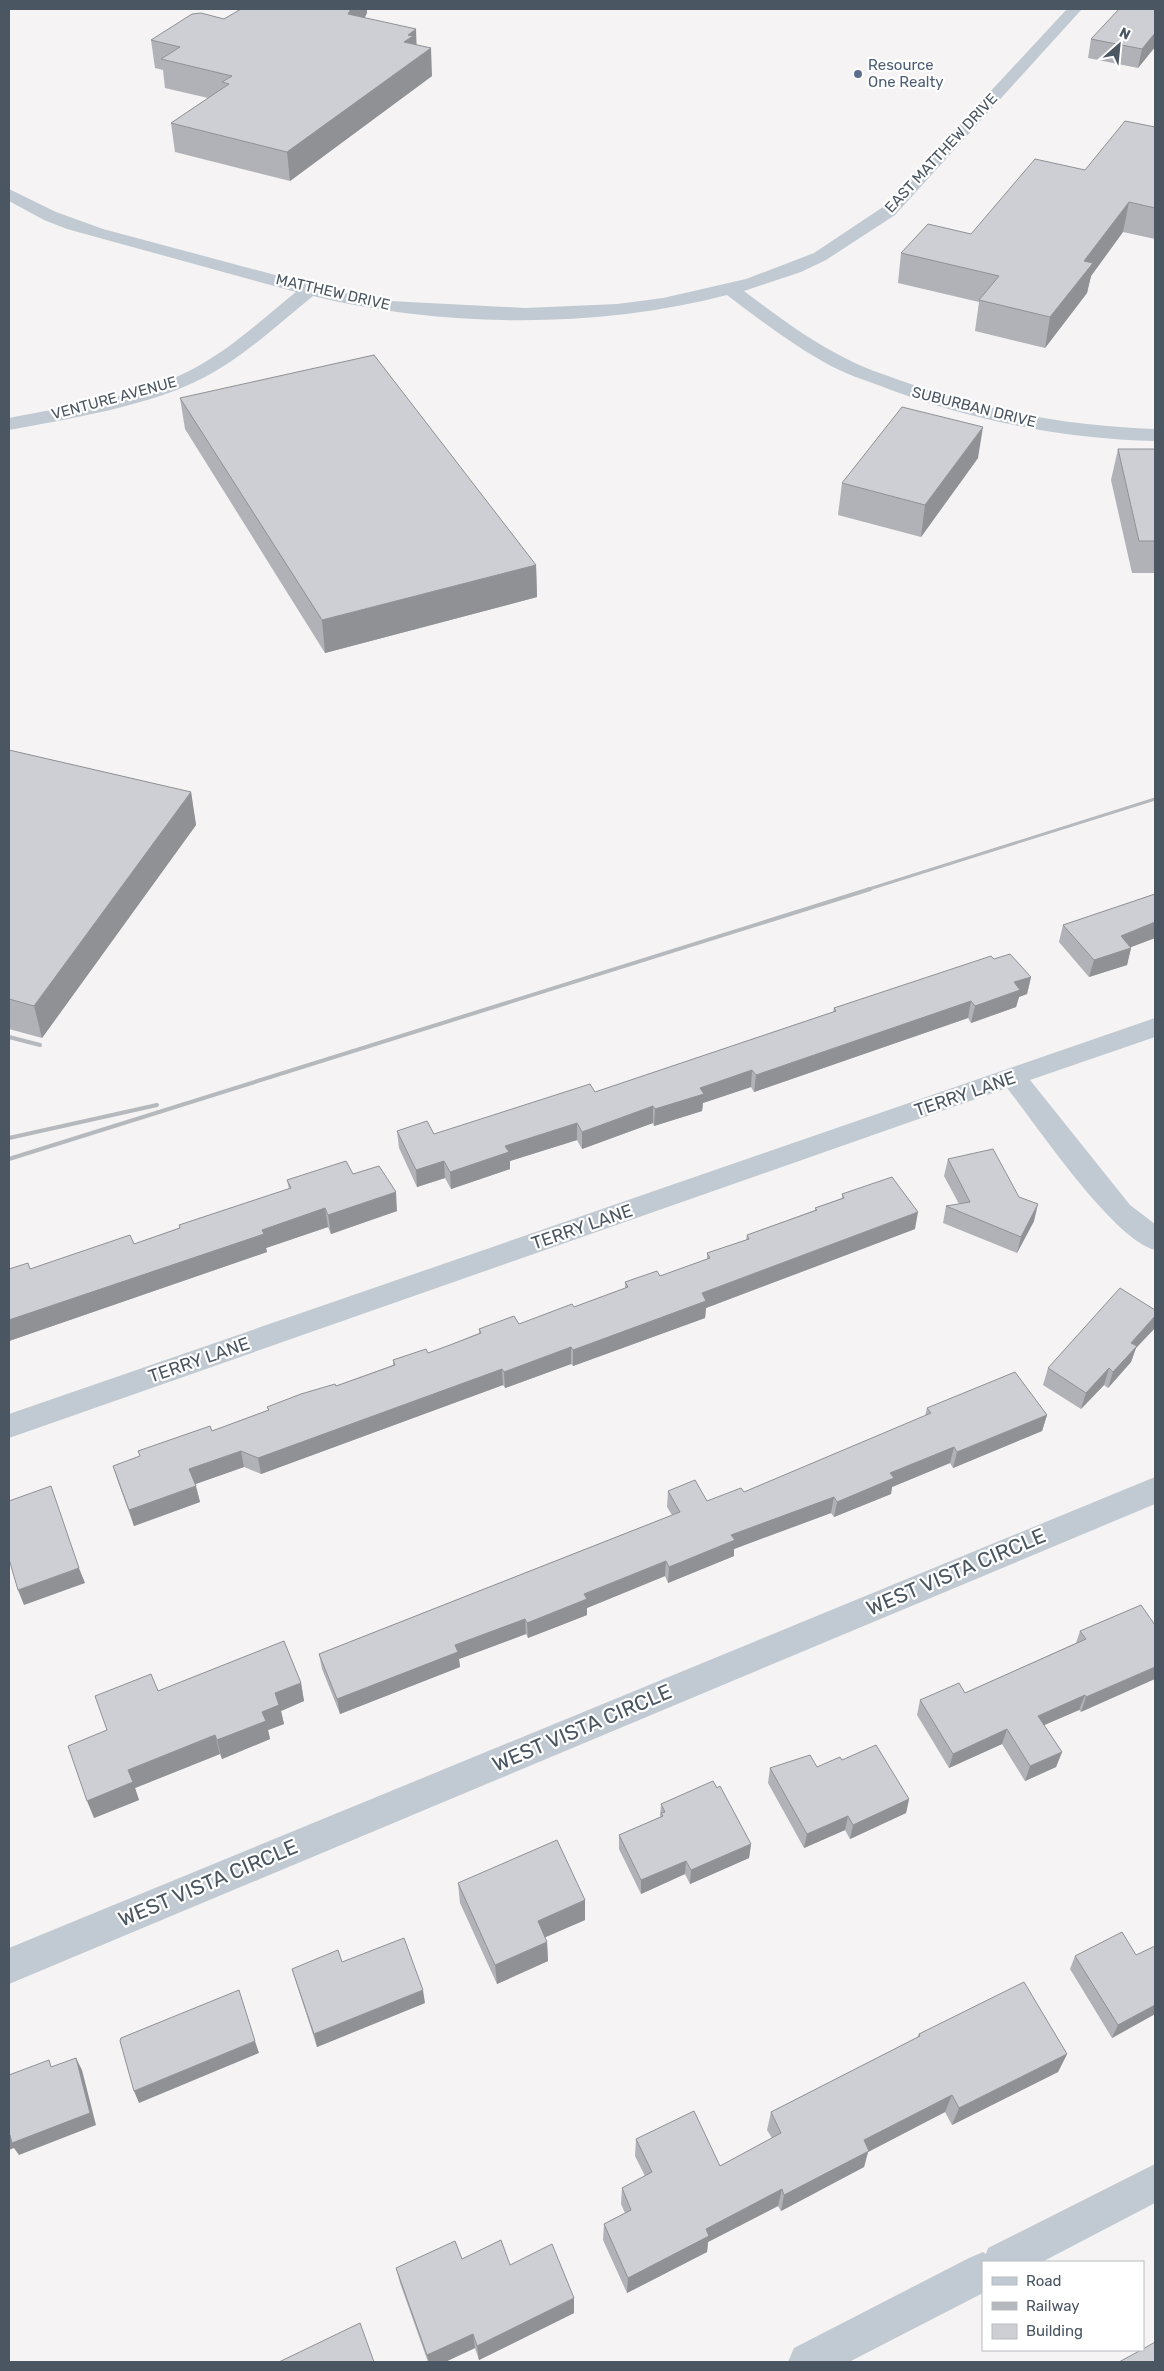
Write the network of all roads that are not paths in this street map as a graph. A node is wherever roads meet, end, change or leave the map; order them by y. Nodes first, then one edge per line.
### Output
1 (1076, 9) edge
2 (9, 194) edge
3 (311, 289) junction
4 (730, 289) junction
5 (9, 424) edge
6 (1155, 435) edge
7 (1155, 1028) edge
8 (1013, 1077) junction
9 (1155, 1238) edge
10 (9, 1426) edge
11 (1155, 1490) edge
12 (10, 1962) edge
13 (1155, 2183) edge
14 (1004, 2261) edge
15 (982, 2273) edge
16 (808, 2362) edge

1 - 4 street, EAST MATTHEW DRIVE
2 - 3 street, MATTHEW DRIVE
3 - 4 street, MATTHEW DRIVE
3 - 5 street, VENTURE AVENUE
4 - 6 street, SUBURBAN DRIVE
7 - 8 street, TERRY LANE
8 - 9 street
8 - 10 street, TERRY LANE
11 - 12 street, WEST VISTA CIRCLE
13 - 14 street
15 - 16 street

